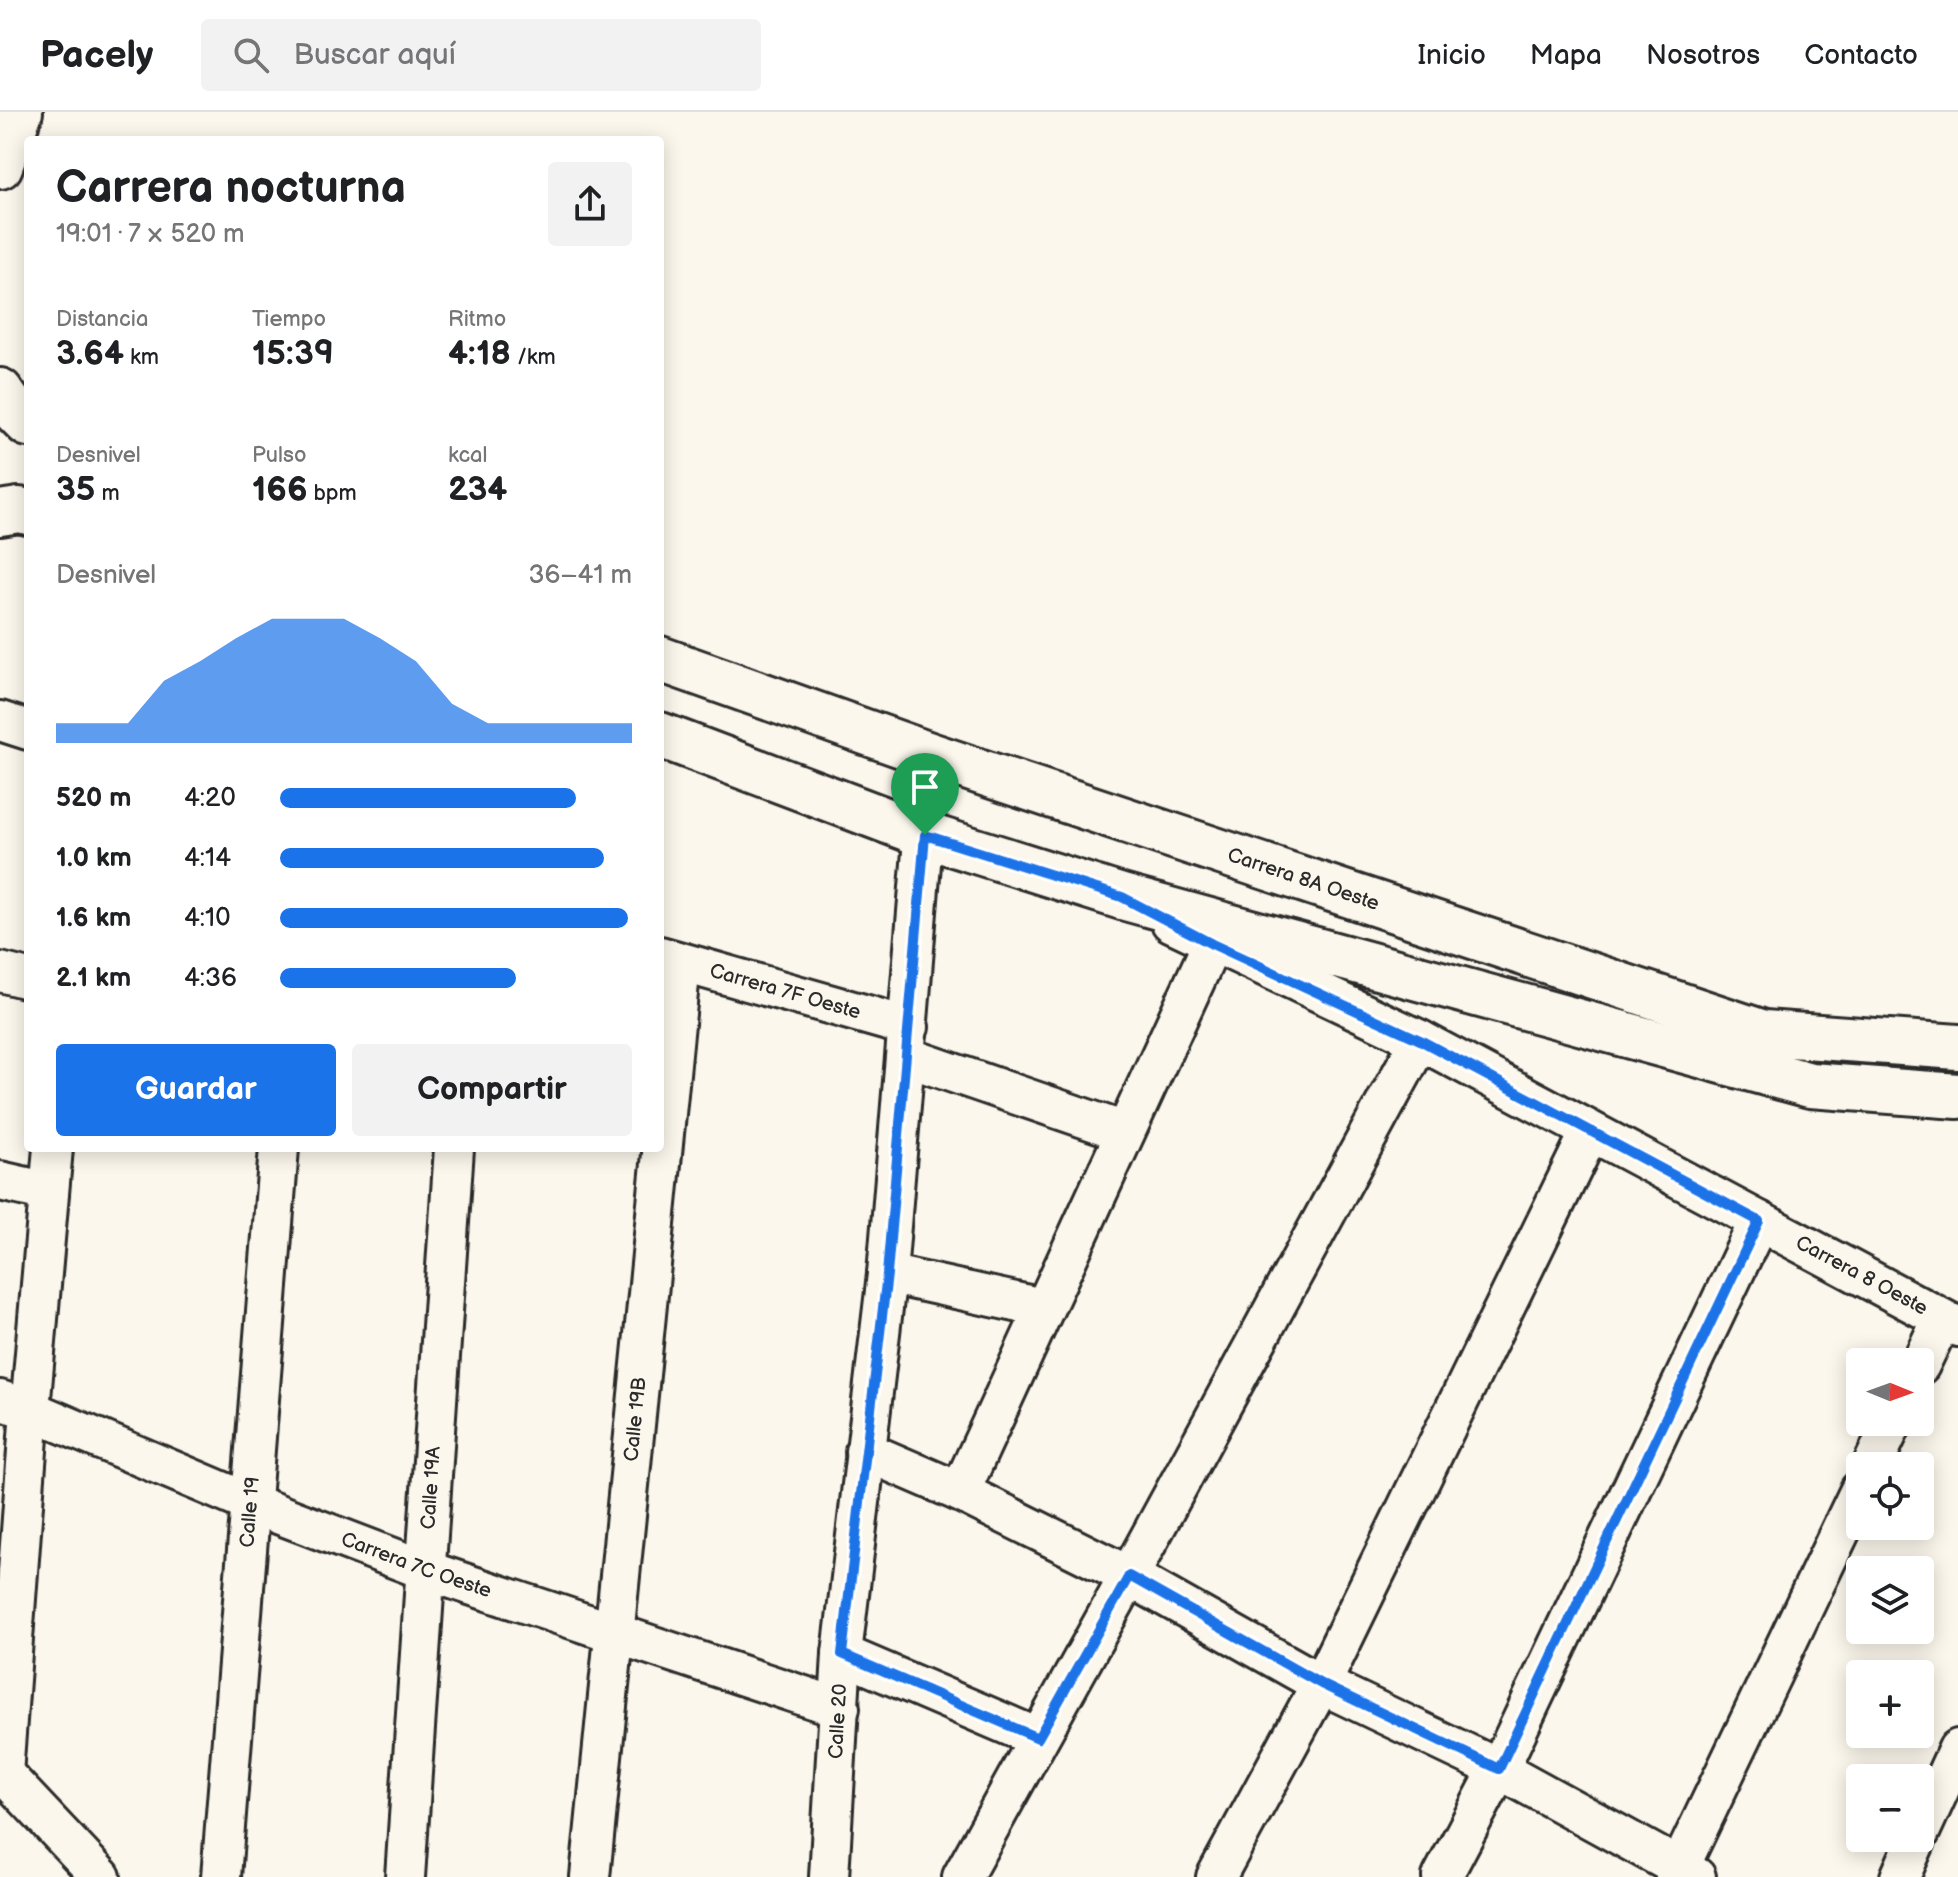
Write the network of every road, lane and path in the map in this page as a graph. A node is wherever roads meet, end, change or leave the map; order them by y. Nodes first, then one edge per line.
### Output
1 (20, 112) edge
2 (0, 166) edge
3 (0, 391) edge
4 (24, 419) edge
5 (664, 660) edge
6 (0, 721) edge
7 (24, 729) edge
8 (664, 737) edge
9 (930, 755) junction
10 (925, 835) junction
11 (1122, 897) junction
12 (1212, 944) junction
13 (670, 960) edge
14 (0, 972) edge
15 (24, 978) edge
16 (664, 1032) edge
17 (1420, 1040) junction
18 (908, 1042) junction
19 (1958, 1047) edge
20 (1958, 1096) edge
21 (1125, 1132) junction
22 (1590, 1132) junction
23 (53, 1152) edge
24 (279, 1152) edge
25 (454, 1152) edge
26 (654, 1152) edge
27 (0, 1181) edge
28 (49, 1192) junction
29 (1759, 1221) junction
30 (887, 1274) junction
31 (1043, 1308) junction
32 (1950, 1323) edge
33 (1932, 1348) edge
34 (15, 1405) edge
35 (865, 1451) junction
36 (960, 1492) junction
37 (252, 1504) junction
38 (1846, 1521) edge
39 (425, 1570) junction
40 (1129, 1576) junction
41 (614, 1633) junction
42 (842, 1654) junction
43 (1321, 1684) junction
44 (840, 1708) junction
45 (1038, 1738) junction
46 (1958, 1749) edge
47 (1499, 1769) junction
48 (1, 1778) edge
49 (1934, 1801) edge
50 (1911, 1852) edge
51 (1684, 1874) edge
52 (101, 1877) edge
53 (221, 1877) edge
54 (405, 1877) edge
55 (590, 1877) edge
56 (829, 1877) edge
57 (962, 1877) edge
58 (1216, 1877) edge
59 (1442, 1877) edge
60 (1900, 1877) edge

1 - 2 street
3 - 4 street
5 - 9 street, Carrera 8A Oeste
6 - 7 street
8 - 10 street
9 - 10 street, Calle 20
9 - 19 street, Carrera 8A Oeste
10 - 11 street
10 - 18 street, Calle 20
11 - 12 street, Carrera 8 Oeste
11 - 20 street
12 - 17 street, Carrera 8 Oeste
12 - 21 street
13 - 16 street, Calle 19B
13 - 18 street, Carrera 7F Oeste
14 - 15 street
17 - 22 street, Carrera 8 Oeste
17 - 40 street
18 - 21 street, Carrera 7F Oeste
18 - 30 street, Calle 20
21 - 31 street
22 - 29 street, Carrera 8 Oeste
22 - 43 street
23 - 28 street
24 - 37 street, Calle 19
25 - 39 street, Calle 19A
26 - 41 street, Calle 19B
27 - 28 street
28 - 34 street
29 - 32 street, Carrera 8 Oeste
29 - 47 street
30 - 31 street
30 - 35 street, Calle 20
31 - 36 street
32 - 33 street
34 - 37 street, Carrera 7C Oeste
34 - 48 street
35 - 36 street
35 - 42 street, Calle 20
36 - 40 street
37 - 39 street, Carrera 7C Oeste
37 - 53 street, Calle 19
38 - 51 street
39 - 41 street, Carrera 7C Oeste
39 - 54 street, Calle 19A
40 - 43 street
40 - 45 street
41 - 44 street, Carrera 7C Oeste
41 - 55 street, Calle 19B
42 - 44 street, Calle 20
42 - 45 street
43 - 47 street
43 - 58 street
44 - 56 street, Calle 20
45 - 57 street
46 - 49 street
47 - 51 street
47 - 59 street
48 - 52 street
50 - 60 street

